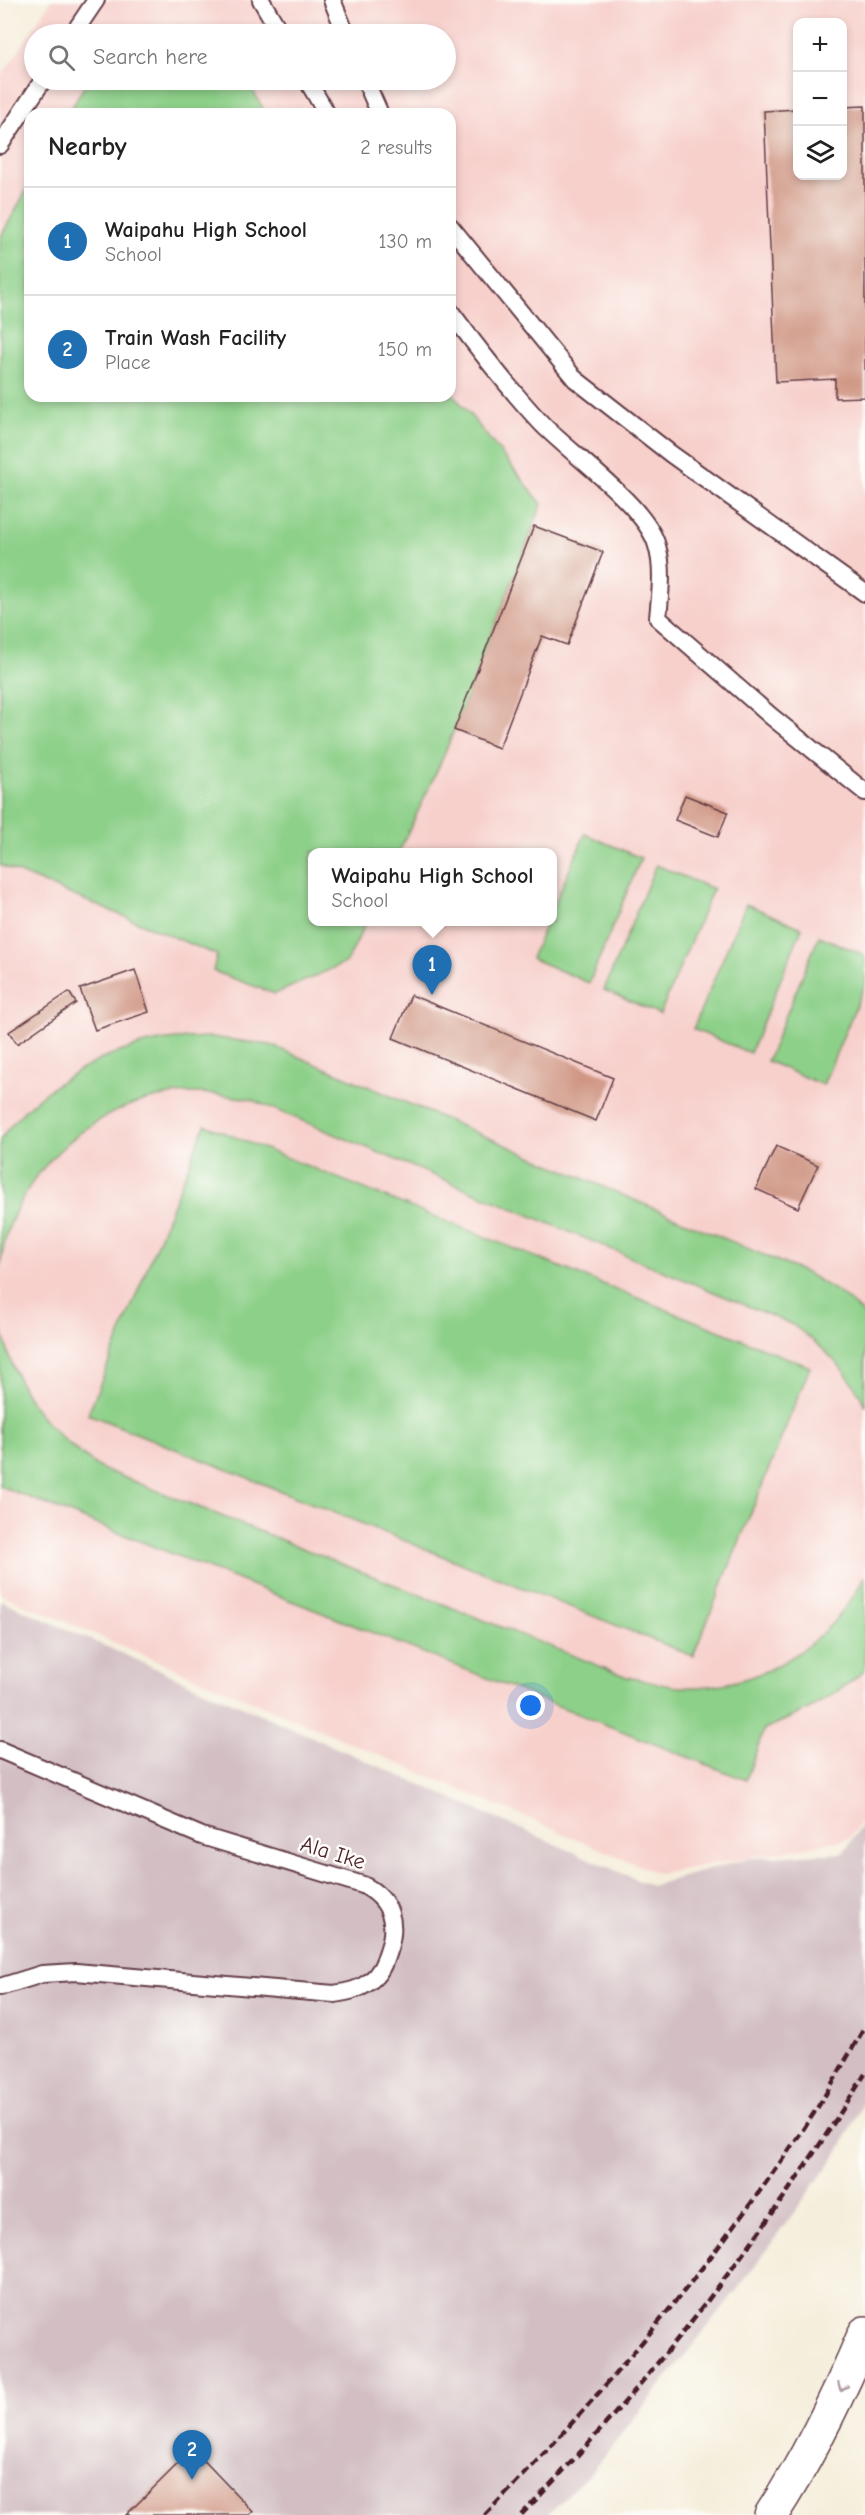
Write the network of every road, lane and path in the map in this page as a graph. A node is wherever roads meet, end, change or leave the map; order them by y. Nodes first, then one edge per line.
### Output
1 (96, 0) edge
2 (261, 0) edge
3 (332, 0) edge
4 (80, 24) edge
5 (275, 24) edge
6 (342, 24) edge
7 (36, 90) edge
8 (313, 90) edge
9 (369, 90) edge
10 (24, 108) edge
11 (323, 108) edge
12 (377, 108) edge
13 (24, 109) edge
14 (0, 145) edge
15 (456, 233) edge
16 (456, 319) edge
17 (865, 593) edge
18 (865, 792) edge
19 (0, 1750) edge
20 (0, 1987) edge
21 (865, 2333) edge
22 (771, 2515) edge

1 - 4 lane
2 - 5 lane
3 - 6 lane
7 - 10 lane
8 - 11 lane
9 - 12 lane
13 - 14 lane
15 - 17 lane
16 - 18 lane
19 - 20 lane, Ala Ike
21 -> 22 highway

